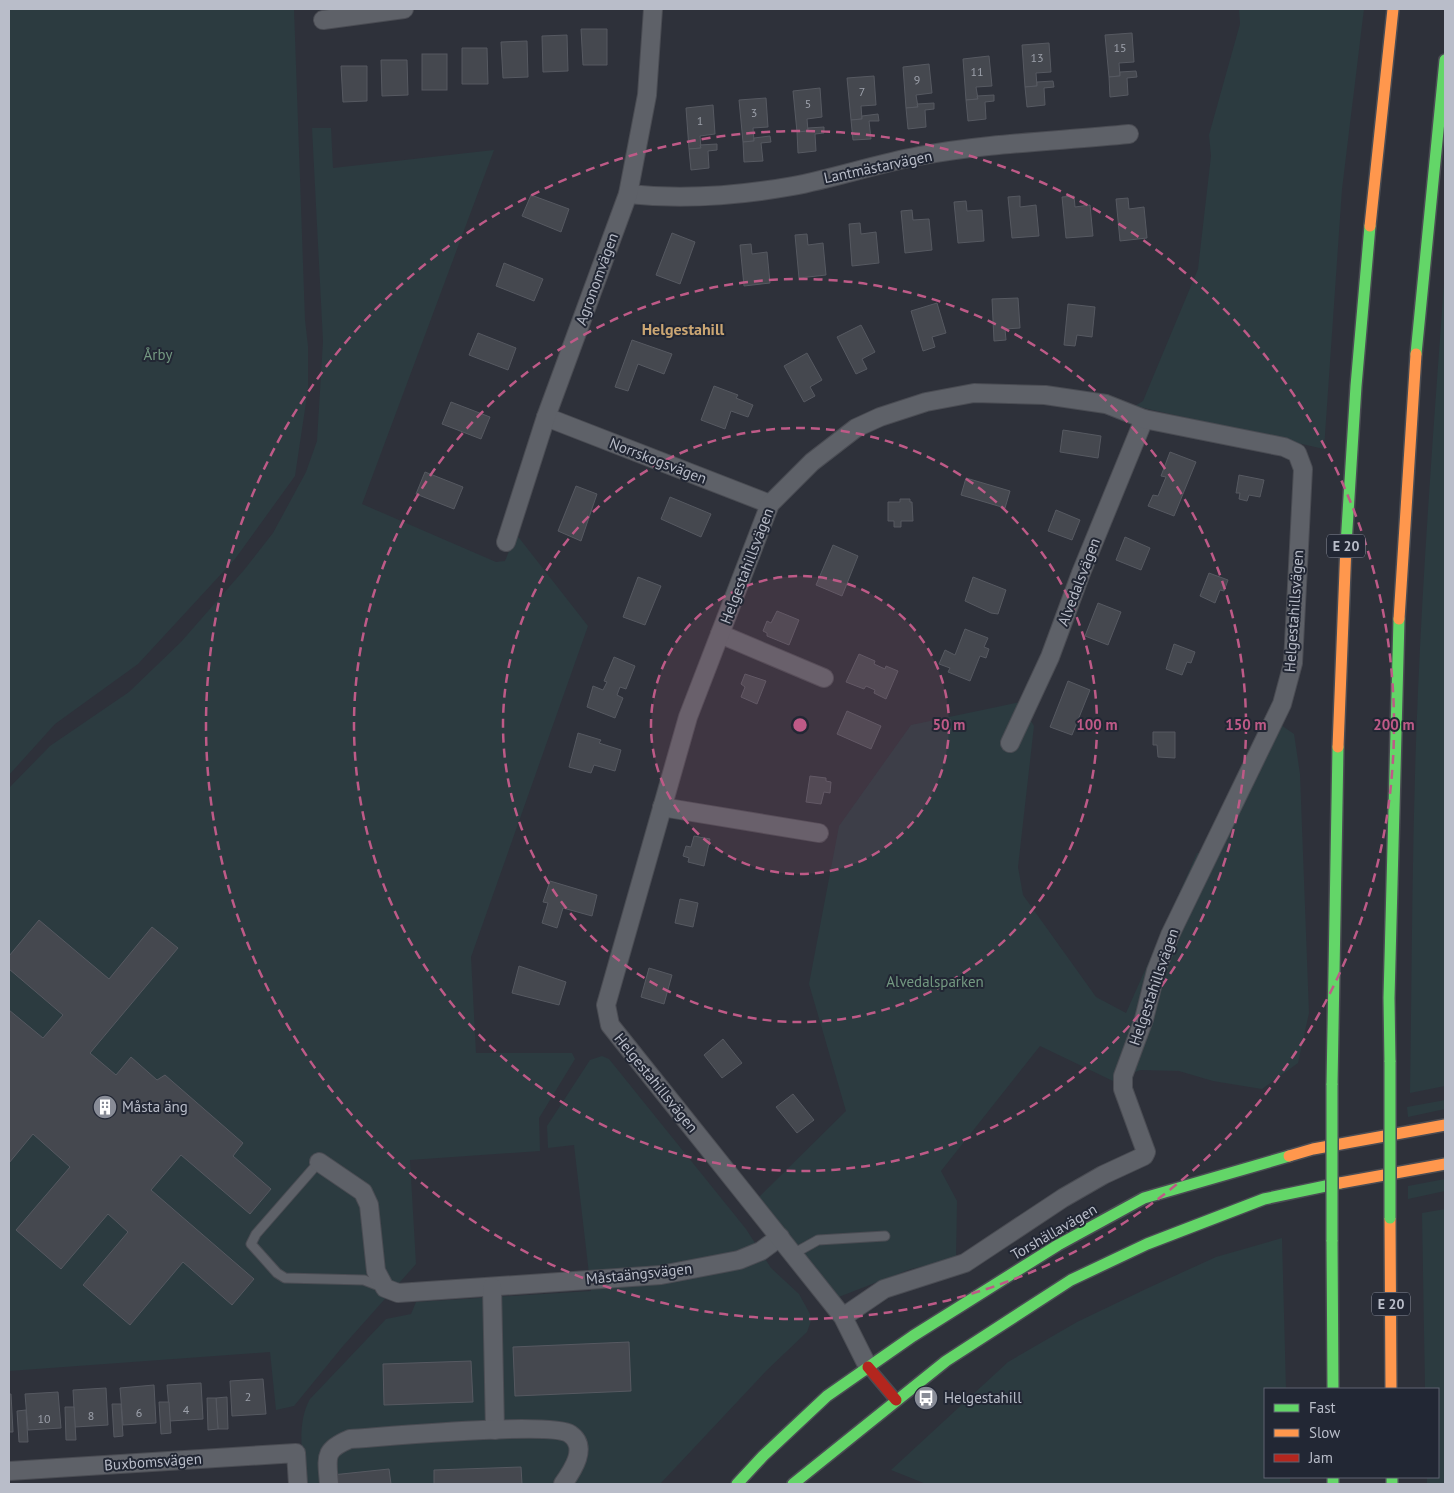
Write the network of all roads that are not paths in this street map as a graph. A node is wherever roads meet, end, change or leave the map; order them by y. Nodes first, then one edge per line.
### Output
1 (404, 9) edge
2 (653, 9) edge
3 (1393, 9) edge
4 (323, 20) dead end
5 (1445, 60) edge
6 (1130, 134) dead end
7 (628, 194) junction
8 (546, 417) junction
9 (1144, 419) junction
10 (770, 504) junction
11 (506, 542) dead end
12 (720, 634) junction
13 (824, 678) dead end
14 (1010, 743) dead end
15 (662, 807) junction
16 (819, 833) dead end
17 (1445, 1125) edge
18 (319, 1162) joint
19 (1445, 1164) edge
20 (885, 1236) dead end
21 (780, 1237) junction
22 (793, 1254) junction
23 (492, 1287) junction
24 (385, 1288) junction
25 (843, 1317) junction
26 (868, 1367) junction
27 (1333, 1388) edge
28 (1391, 1388) edge
29 (896, 1400) junction
30 (495, 1430) junction
31 (9, 1470) edge
32 (298, 1484) edge
33 (328, 1484) edge
34 (563, 1484) edge
35 (737, 1484) edge
36 (793, 1484) edge

1 - 4 street
2 - 7 street, Agronomvägen
3 - 27 main road, E 20, bridge
5 - 28 main road, E 20, bridge
6 - 7 street, Lantmästarvägen
7 - 8 street, Agronomvägen
8 - 10 street, Norrskogsvägen
8 - 11 street, Agronomvägen
9 - 10 street, Helgestahillsvägen
9 - 14 street, Alvedalsvägen
9 - 25 street, Helgestahillsvägen
10 - 12 street, Helgestahillsvägen
12 - 13 street, Helgestahillsvägen
12 - 15 street, Helgestahillsvägen
15 - 16 street
15 - 21 street, Helgestahillsvägen
17 - 26 main road, Torshällavägen
18 - 24 street
18 - 24 lane
19 - 29 main road
20 - 22 lane
21 - 22 street, Helgestahillsvägen
21 - 23 street, Måstaängsvägen
22 - 25 street, Helgestahillsvägen
23 - 24 street, Måstaängsvägen
23 - 30 street
25 - 26 street, Helgestahillsvägen
26 - 29 main road
26 - 35 main road, Torshällavägen
29 - 36 main road
30 - 33 street
30 - 34 street
31 - 32 street, Buxbomsvägen

